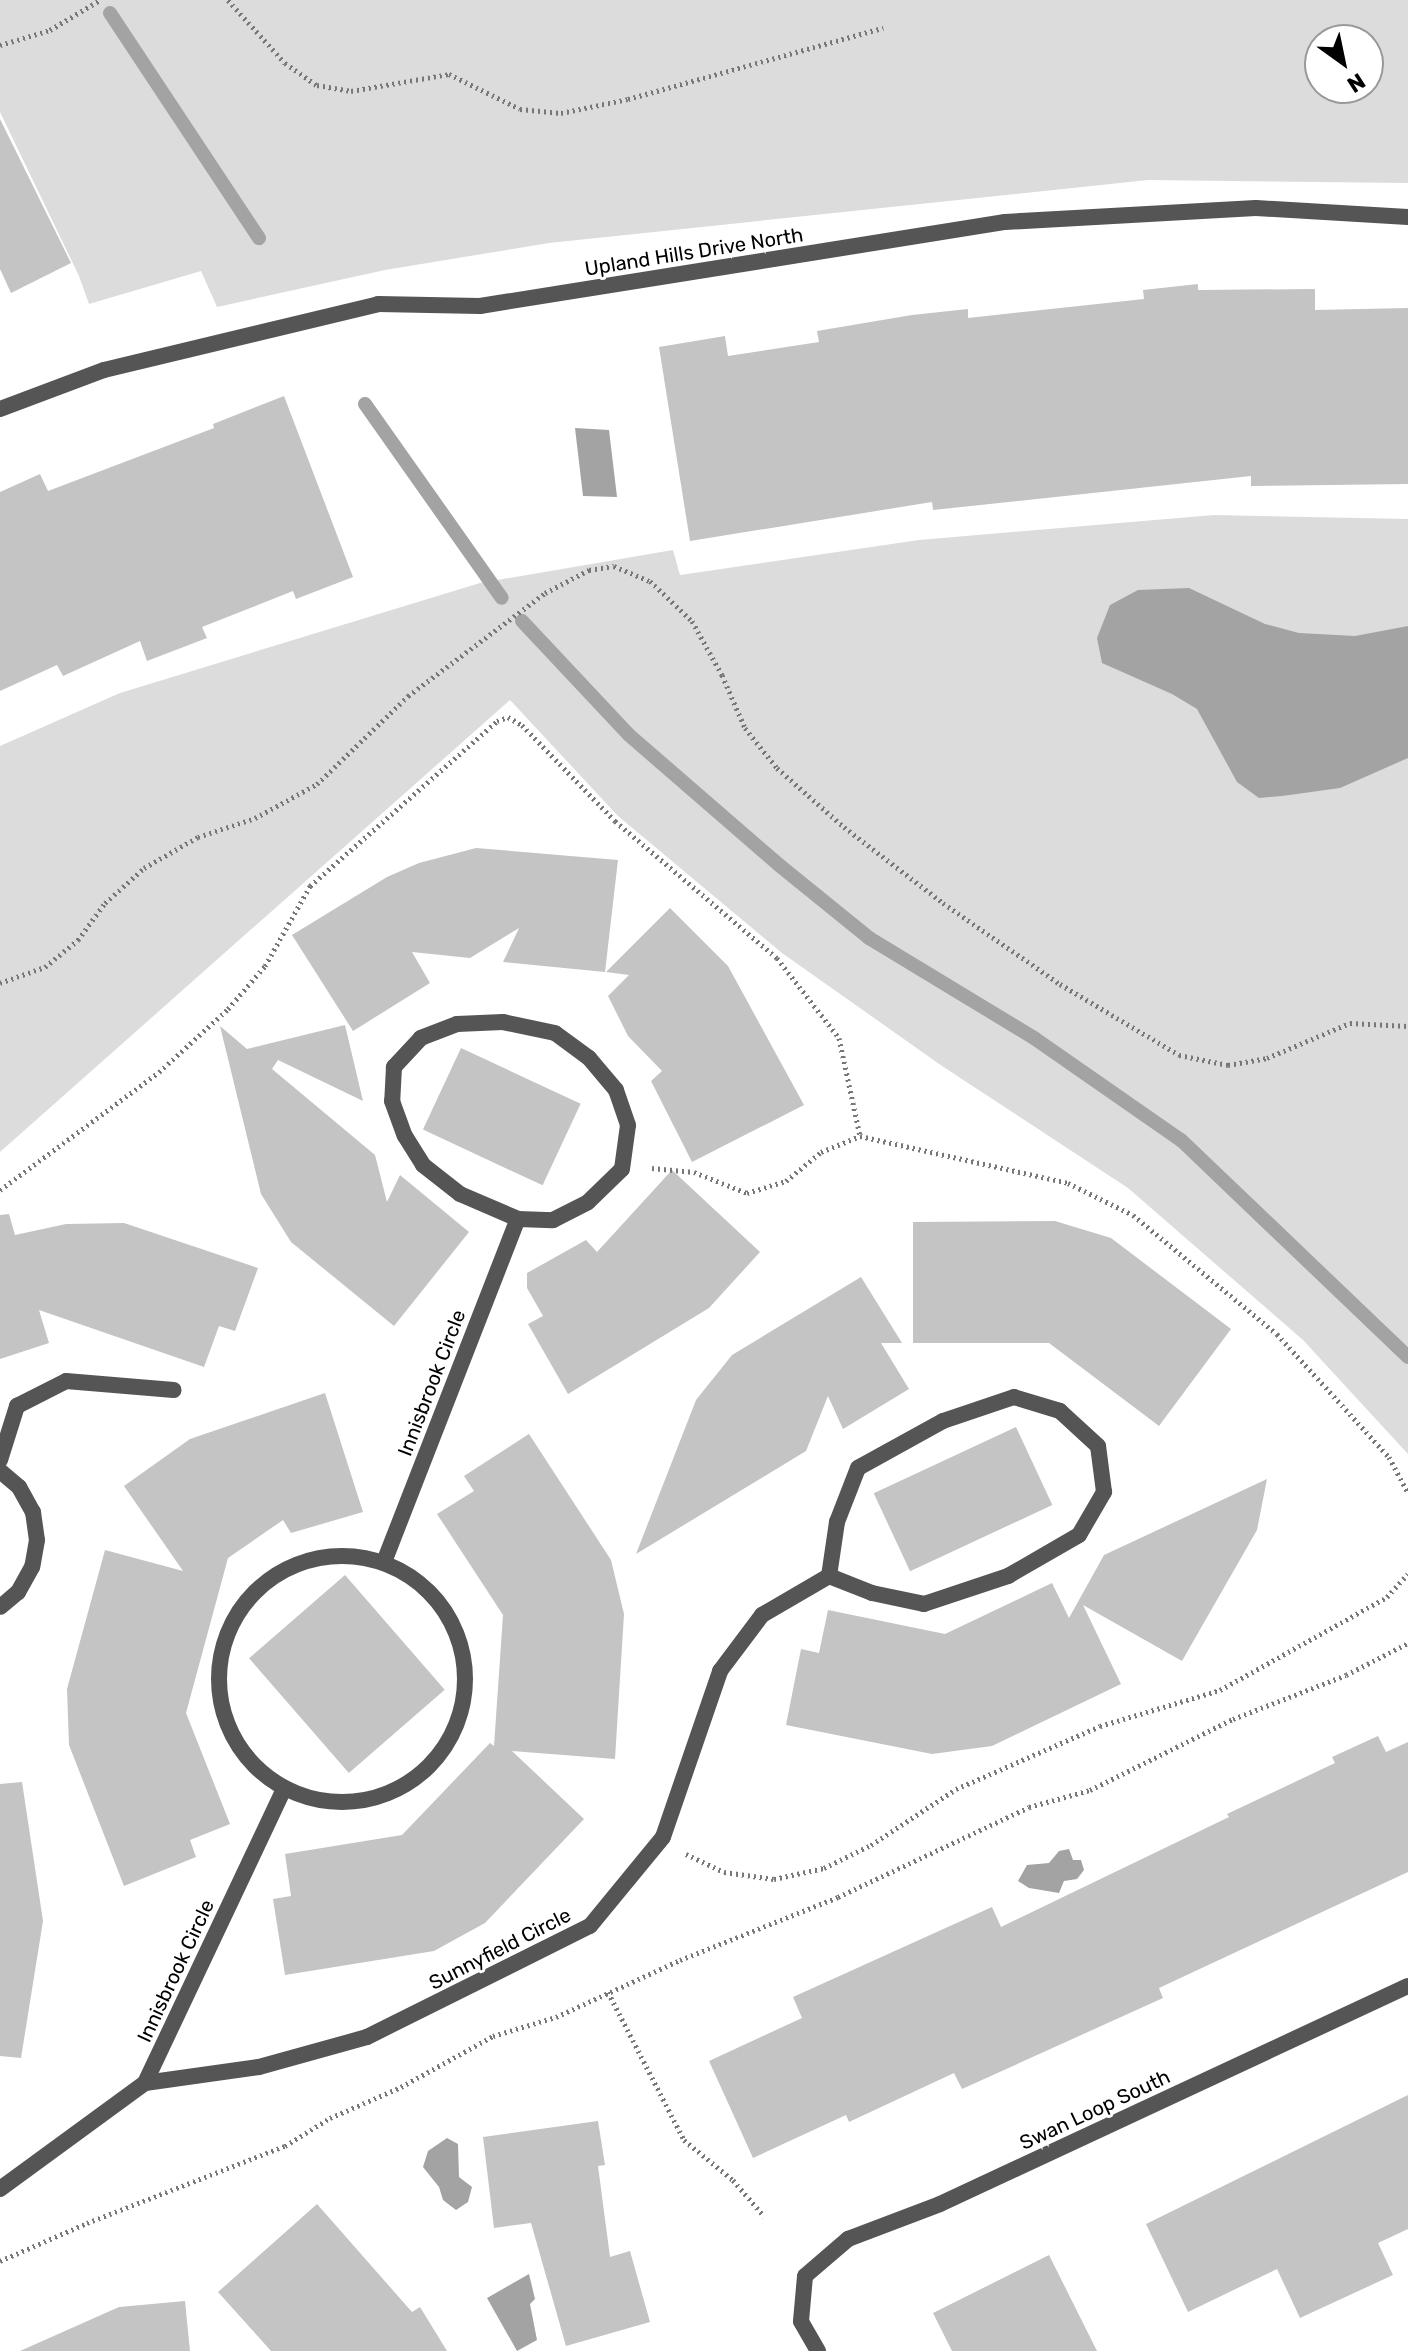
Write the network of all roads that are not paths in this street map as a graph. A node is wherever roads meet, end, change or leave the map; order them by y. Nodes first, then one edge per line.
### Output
1 (1408, 217) edge
2 (0, 409) edge
3 (518, 1219) junction
4 (174, 1390) dead end
5 (0, 1460) edge
6 (0, 1471) edge
7 (384, 1562) junction
8 (829, 1576) junction
9 (0, 1607) edge
10 (284, 1789) junction
11 (1408, 1986) edge
12 (145, 2083) junction
13 (0, 2189) edge
14 (818, 2351) edge

1 - 2 street, Upland Hills Drive North
3 - 3 street
3 - 7 street, Innisbrook Circle
4 - 5 street
6 - 9 street
7 - 10 street
7 - 10 street
8 - 8 street
8 - 12 street, Sunnyfield Circle
10 - 12 street, Innisbrook Circle
11 - 14 street, Swan Loop South
12 - 13 street

